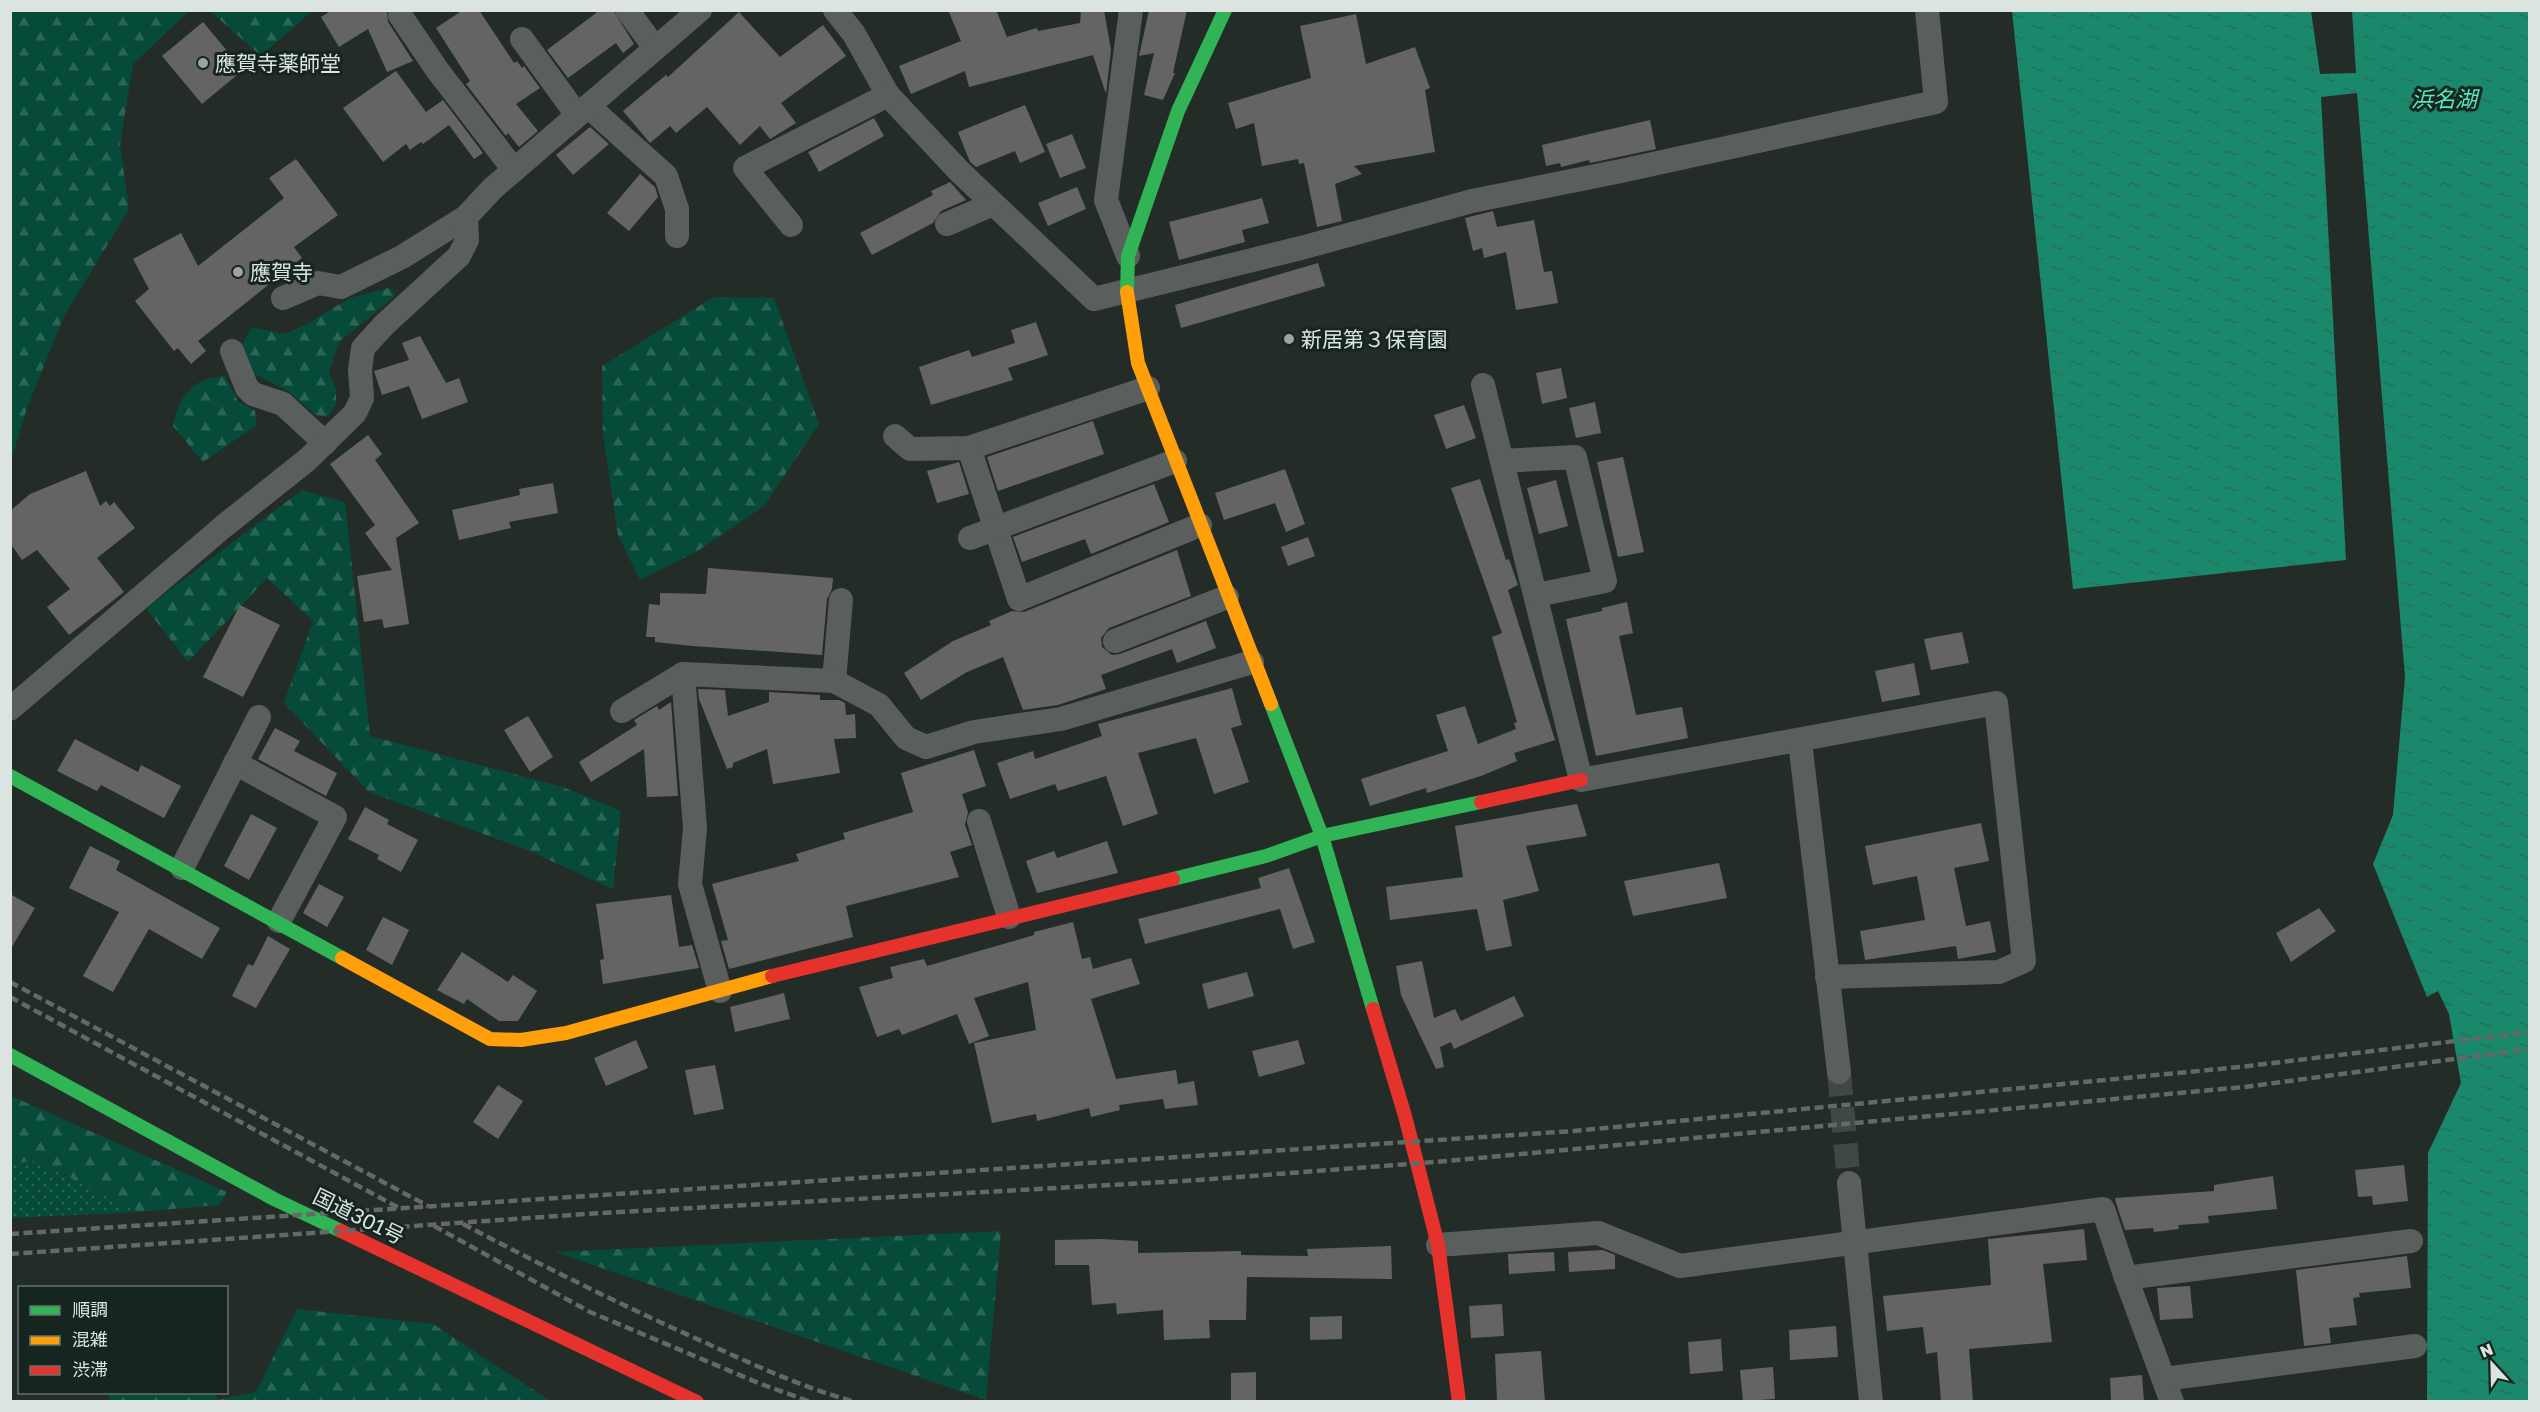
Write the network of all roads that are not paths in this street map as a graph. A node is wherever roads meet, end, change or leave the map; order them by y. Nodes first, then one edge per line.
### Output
1 (627, 10) edge
2 (700, 10) edge
3 (835, 10) edge
4 (1131, 10) edge
5 (1225, 10) edge
6 (1927, 10) edge
7 (400, 15) dead end
8 (522, 39) dead end
9 (655, 48) junction
10 (888, 95) junction
11 (582, 111) junction
12 (514, 170) junction
13 (993, 204) junction
14 (466, 217) junction
15 (947, 224) dead end
16 (791, 225) dead end
17 (677, 236) dead end
18 (1128, 256) junction
19 (1127, 292) junction
20 (283, 298) dead end
21 (232, 351) dead end
22 (1483, 385) dead end
23 (1148, 388) junction
24 (895, 436) dead end
25 (325, 443) junction
26 (969, 448) junction
27 (1175, 461) junction
28 (1502, 461) junction
29 (1200, 525) junction
30 (995, 528) junction
31 (970, 538) dead end
32 (1537, 595) junction
33 (1227, 597) junction
34 (841, 600) dead end
35 (1115, 641) dead end
36 (1252, 662) junction
37 (683, 674) junction
38 (834, 681) junction
39 (10, 709) edge
40 (622, 711) dead end
41 (259, 717) dead end
42 (1800, 742) junction
43 (235, 763) junction
44 (10, 776) edge
45 (1581, 780) junction
46 (979, 821) dead end
47 (1322, 836) junction
48 (182, 868) junction
49 (1010, 917) junction
50 (279, 921) junction
51 (1827, 977) junction
52 (720, 991) junction
53 (10, 1055) edge
54 (1839, 1072) tunnel mouth
55 (1849, 1183) tunnel mouth
56 (2412, 1241) dead end
57 (1854, 1244) junction
58 (1438, 1245) junction
59 (2126, 1278) junction
60 (2415, 1346) dead end
61 (2168, 1390) edge
62 (697, 1401) edge
63 (1460, 1401) edge
64 (1870, 1401) edge

1 - 9 street
2 - 9 street
3 - 10 street
4 - 18 street
5 - 18 main road
6 - 19 street
7 - 12 street
8 - 11 street
9 - 11 street
10 - 13 street
10 - 16 street
11 - 12 street
11 - 17 street
12 - 14 street
13 - 15 street
13 - 19 street
14 - 20 street
14 - 25 street
18 - 19 main road
19 - 23 main road
21 - 25 street
22 - 28 street
23 - 26 street
23 - 27 main road
24 - 26 street
25 - 39 street
26 - 30 street
27 - 29 main road
27 - 30 street
28 - 32 street
28 - 32 street
29 - 30 street
29 - 33 main road
30 - 31 street
32 - 45 street
33 - 35 street
33 - 36 main road
34 - 38 street
36 - 38 street
36 - 47 main road
37 - 38 street
37 - 40 street
37 - 52 street
41 - 43 street
42 - 45 street
42 - 51 street
42 - 51 street
43 - 48 street
43 - 50 street
44 - 48 main road
45 - 47 main road
46 - 49 street
47 - 49 main road
47 - 58 main road
48 - 50 main road
49 - 52 main road
50 - 52 main road
51 - 54 street
53 - 62 main road, 国道301号
55 - 57 street
56 - 59 street
57 - 58 street
57 - 59 street
57 - 64 street
58 - 63 main road
59 - 61 street
60 - 61 street

